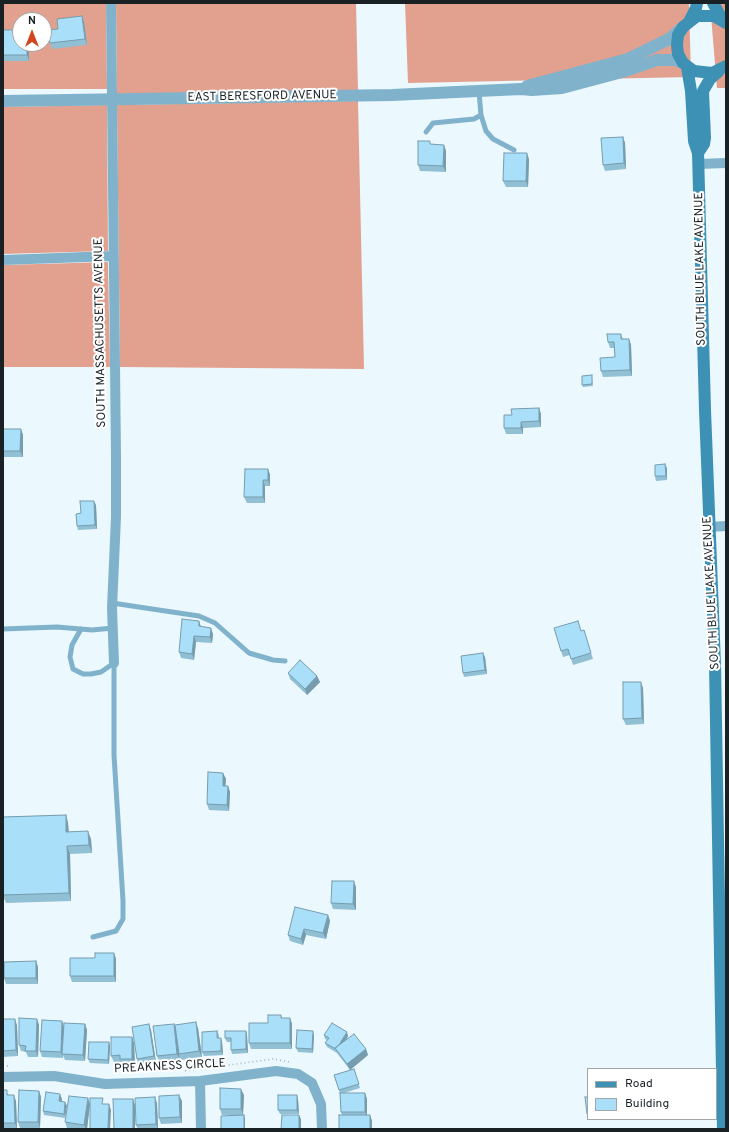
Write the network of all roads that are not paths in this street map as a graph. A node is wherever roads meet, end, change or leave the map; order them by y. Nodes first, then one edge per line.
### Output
1 (111, 3) edge
2 (697, 3) edge
3 (714, 3) edge
4 (724, 21) edge
5 (686, 23) junction
6 (685, 65) junction
7 (723, 68) edge
8 (521, 89) junction
9 (480, 92) junction
10 (112, 100) junction
11 (3, 101) edge
12 (481, 115) junction
13 (426, 132) dead end
14 (514, 150) dead end
15 (698, 158) junction
16 (726, 163) edge
17 (113, 256) junction
18 (3, 260) edge
19 (726, 526) edge
20 (709, 527) junction
21 (112, 603) junction
22 (113, 628) junction
23 (3, 629) edge
24 (81, 629) junction
25 (285, 661) dead end
26 (114, 663) junction
27 (93, 936) dead end
28 (723, 992) edge
29 (3, 1078) edge
30 (200, 1081) junction
31 (201, 1129) edge
32 (322, 1129) edge
33 (723, 1129) edge

1 - 10 street, SOUTH MASSACHUSETTS AVENUE
2 - 5 main road
3 - 4 main road
4 - 5 main road
5 - 6 main road, SOUTH BLUE LAKE AVENUE
5 - 8 street, EAST BERESFORD AVENUE
6 - 7 main road
6 - 8 street, EAST BERESFORD AVENUE
6 - 15 main road, SOUTH BLUE LAKE AVENUE
7 - 15 main road, SOUTH BLUE LAKE AVENUE
8 - 9 street, EAST BERESFORD AVENUE
9 - 10 street, EAST BERESFORD AVENUE
9 - 12 lane
10 - 11 street, EAST BERESFORD AVENUE
10 - 17 street, SOUTH MASSACHUSETTS AVENUE
12 - 13 lane
12 - 14 lane
15 - 16 street
15 - 20 main road, SOUTH BLUE LAKE AVENUE
17 - 18 street
17 - 21 street, SOUTH MASSACHUSETTS AVENUE
19 - 20 street
20 - 28 main road, SOUTH BLUE LAKE AVENUE
21 - 22 street, SOUTH MASSACHUSETTS AVENUE
21 - 25 lane
22 - 24 lane
22 - 26 street, SOUTH MASSACHUSETTS AVENUE
23 - 24 lane
24 - 26 lane
26 - 27 lane
28 - 33 main road, SOUTH BLUE LAKE AVENUE
29 - 30 street, PREAKNESS CIRCLE
30 - 31 street
30 - 32 street, PREAKNESS CIRCLE

